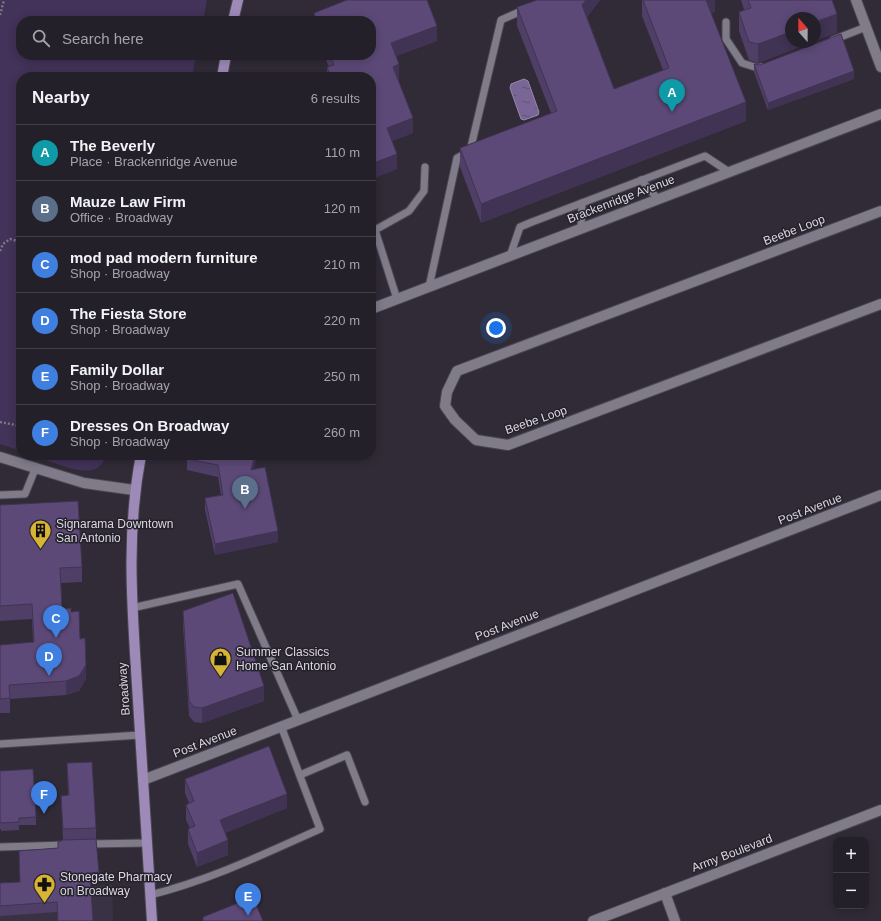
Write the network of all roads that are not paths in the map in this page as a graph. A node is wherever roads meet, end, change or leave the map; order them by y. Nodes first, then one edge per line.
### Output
1 (238, 0) edge
2 (856, 0) edge
3 (533, 6) edge
4 (235, 16) edge
5 (726, 22) dead end
6 (866, 27) junction
7 (824, 44) edge
8 (225, 60) edge
9 (769, 64) edge
10 (881, 67) edge
11 (223, 72) edge
12 (881, 114) edge
13 (425, 167) dead end
14 (729, 172) junction
15 (641, 180) junction
16 (658, 199) junction
17 (582, 202) junction
18 (881, 211) edge
19 (376, 228) edge
20 (581, 229) junction
21 (376, 239) edge
22 (510, 256) junction
23 (429, 287) junction
24 (397, 299) junction
25 (881, 304) edge
26 (376, 307) edge
27 (0, 457) edge
28 (140, 460) edge
29 (36, 467) junction
30 (134, 490) junction
31 (0, 495) edge
32 (881, 495) edge
33 (132, 608) junction
34 (298, 720) junction
35 (281, 726) junction
36 (140, 735) junction
37 (0, 744) edge
38 (300, 775) junction
39 (143, 780) junction
40 (365, 802) dead end
41 (881, 810) edge
42 (147, 843) junction
43 (0, 847) edge
44 (665, 893) junction
45 (150, 895) junction
46 (152, 921) edge
47 (593, 921) edge
48 (675, 921) edge

1 - 4 main road
2 - 6 street
3 - 23 lane
5 - 9 lane
6 - 7 lane
6 - 10 street
8 - 11 main road
12 - 14 street, Brackenridge Avenue
13 - 19 lane
14 - 15 lane
14 - 16 street, Brackenridge Avenue
15 - 16 lane
15 - 17 lane
16 - 20 street, Brackenridge Avenue
17 - 20 lane
17 - 22 lane
18 - 25 street, Beebe Loop
20 - 22 street, Brackenridge Avenue
21 - 24 lane
22 - 23 street, Brackenridge Avenue
23 - 24 street, Brackenridge Avenue
24 - 26 street, Brackenridge Avenue
27 - 29 street
28 - 30 main road, Broadway
29 - 30 street
29 - 31 lane
30 - 33 main road, Broadway
32 - 34 street, Post Avenue
33 - 34 lane
33 - 36 main road, Broadway
34 - 35 street, Post Avenue
35 - 38 lane
35 - 39 street, Post Avenue
36 - 37 lane
36 - 39 main road, Broadway
38 - 40 lane
38 - 45 lane
39 - 42 main road, Broadway
41 - 44 street, Army Boulevard
42 - 43 lane
42 - 45 main road, Broadway
44 - 47 street, Army Boulevard
44 - 48 street
45 - 46 main road, Broadway

